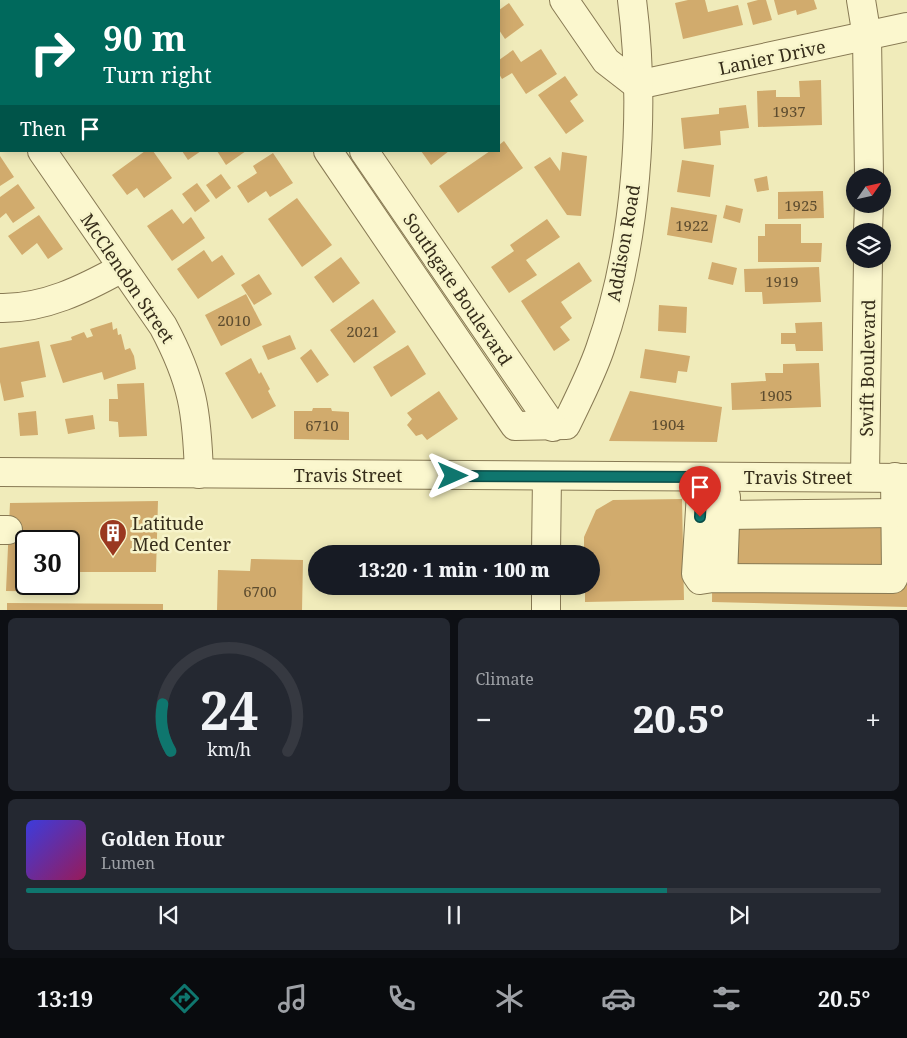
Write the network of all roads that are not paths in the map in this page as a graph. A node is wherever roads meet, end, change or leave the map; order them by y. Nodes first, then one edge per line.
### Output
1 (564, 0) edge
2 (632, 0) edge
3 (862, 0) edge
4 (907, 27) edge
5 (867, 37) junction
6 (636, 85) junction
7 (43, 152) edge
8 (329, 152) edge
9 (365, 152) edge
10 (869, 168) edge
11 (122, 268) junction
12 (868, 268) edge
13 (0, 308) edge
14 (552, 427) junction
15 (0, 472) edge
16 (199, 474) junction
17 (547, 476) junction
18 (714, 477) junction
19 (865, 477) junction
20 (901, 477) edge
21 (895, 513) junction
22 (726, 515) junction
23 (546, 545) edge
24 (723, 578) junction
25 (546, 595) edge
26 (546, 610) edge

1 - 6 street
2 - 6 street, Addison Road
3 - 5 street
4 - 5 street, Lanier Drive
5 - 6 street, Lanier Drive
5 - 10 street
6 - 14 street, Addison Road
7 - 11 street, McClendon Street
8 - 14 street, Southgate Boulevard
9 - 14 street, Southgate Boulevard
11 - 13 street
11 - 16 street, McClendon Street
12 - 19 street, Swift Boulevard
15 - 16 street, Travis Street
16 - 17 street, Travis Street
17 - 18 street, Travis Street
17 - 23 street
18 - 19 street, Travis Street
18 - 22 street
18 - 24 street
19 - 20 street, Travis Street
20 - 21 street
21 - 22 street
21 - 24 street
22 - 24 street
25 - 26 street

